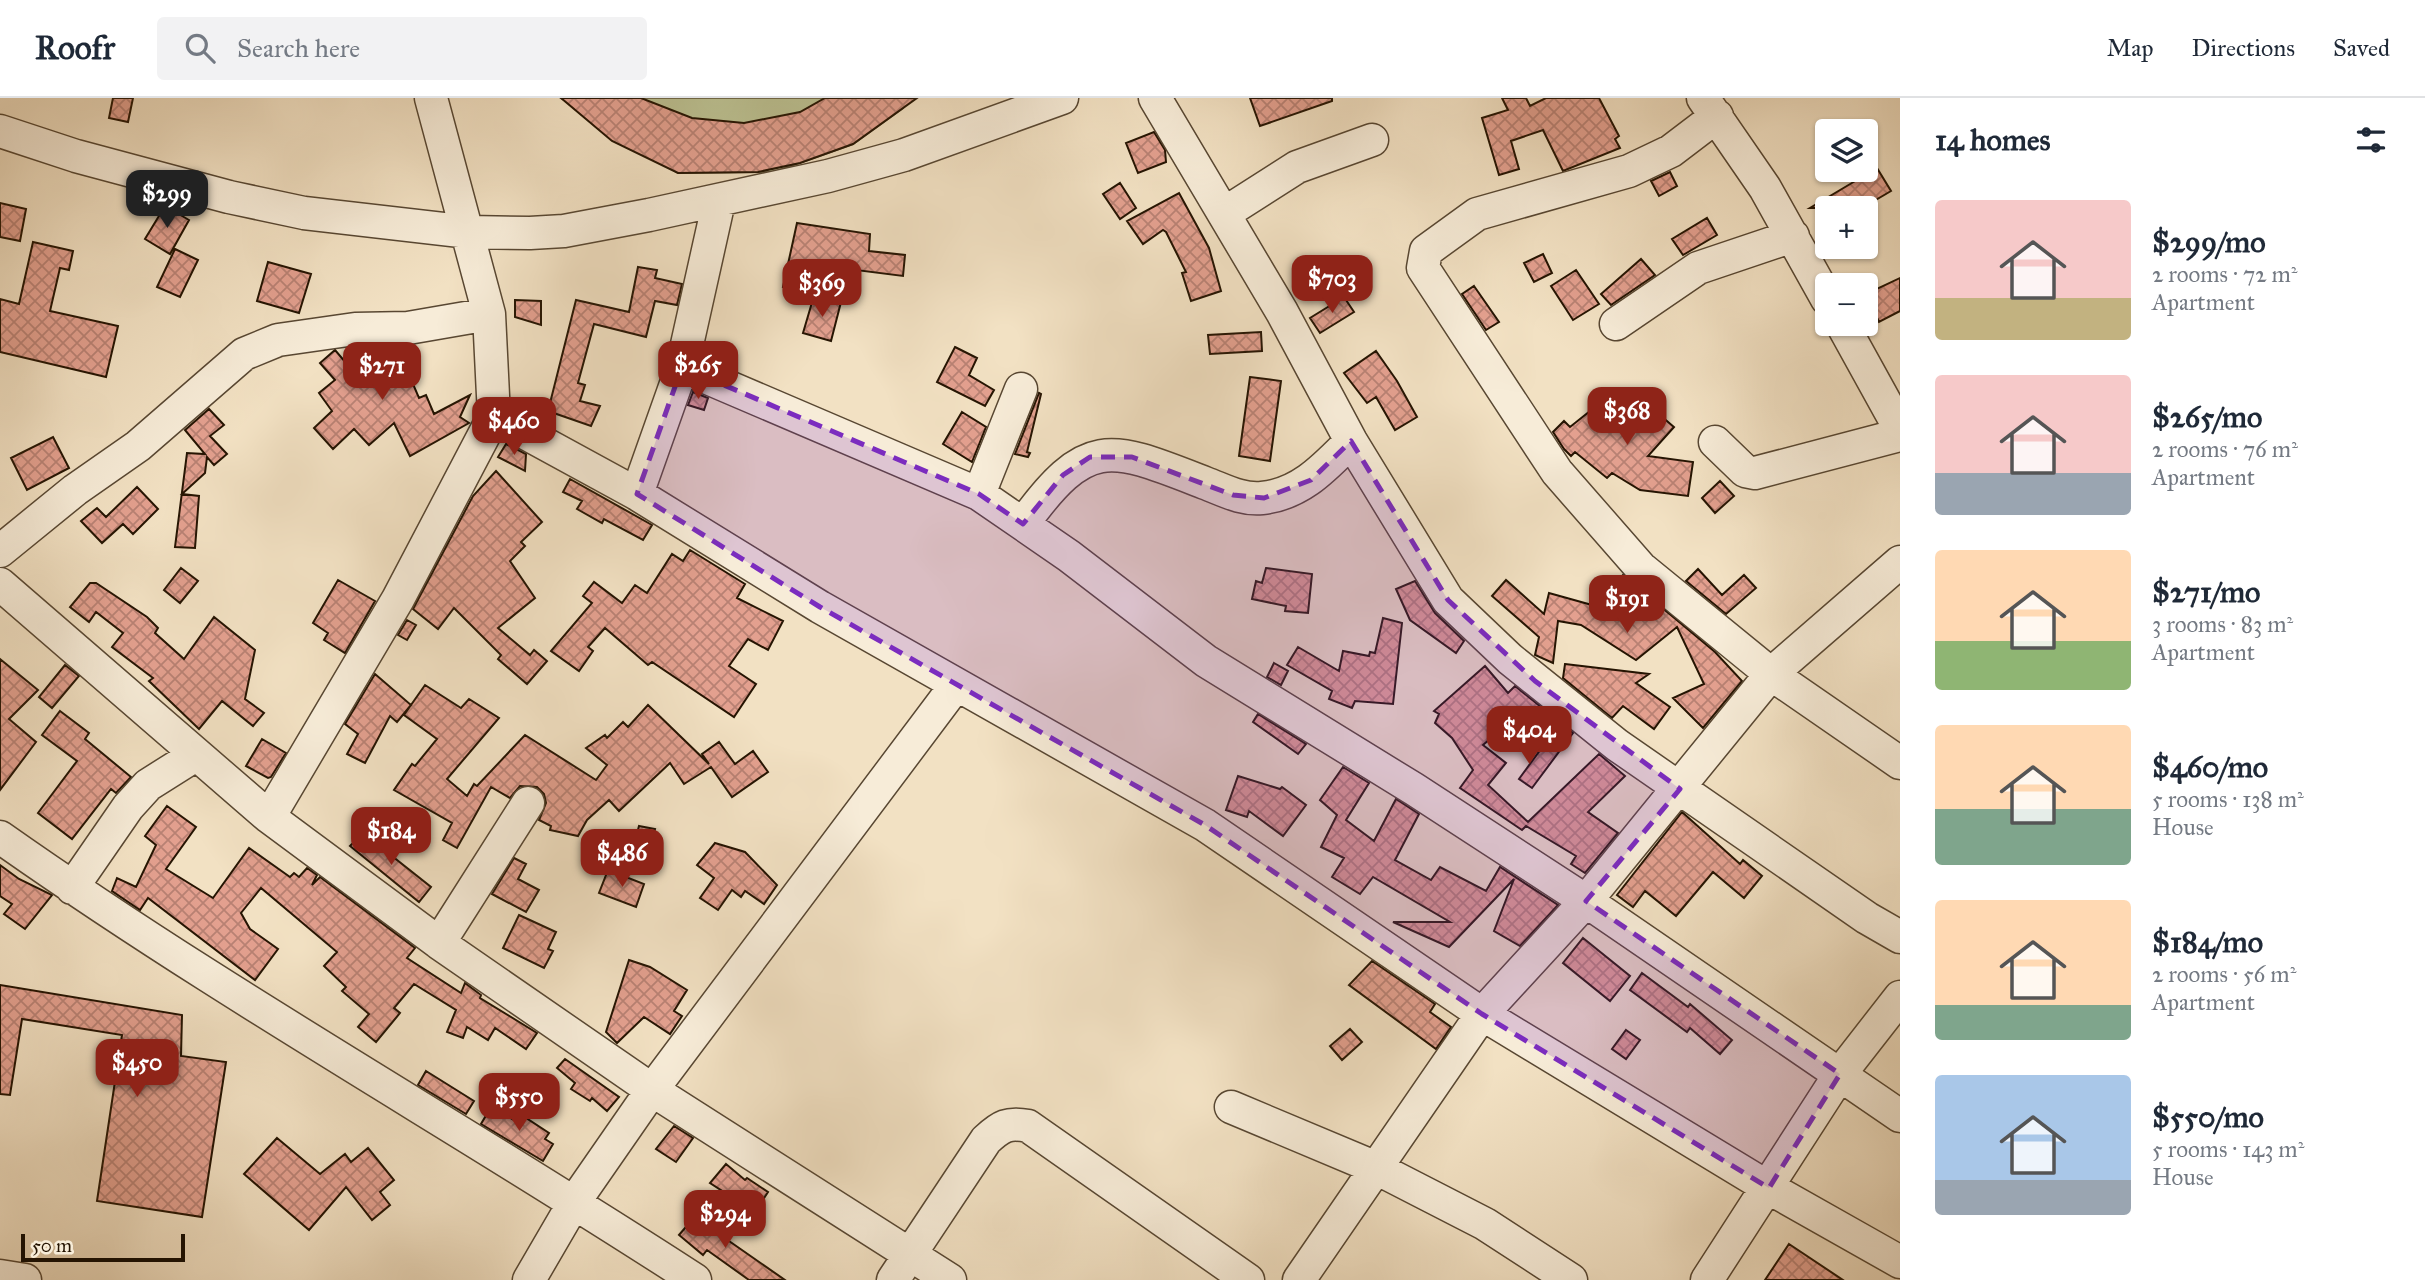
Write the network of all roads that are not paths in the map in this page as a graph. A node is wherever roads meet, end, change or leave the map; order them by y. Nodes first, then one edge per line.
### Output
1 (430, 98) edge
2 (1062, 98) edge
3 (1155, 98) edge
4 (1710, 107) edge
5 (0, 131) edge
6 (1371, 141) dead end
7 (719, 201) junction
8 (1225, 213) junction
9 (470, 232) junction
10 (1793, 236) junction
11 (1815, 277) edge
12 (489, 314) junction
13 (1616, 324) dead end
14 (1849, 336) edge
15 (681, 367) junction
16 (1021, 388) dead end
17 (494, 416) junction
18 (1900, 429) edge
19 (1900, 435) edge
20 (1351, 441) junction
21 (1715, 442) dead end
22 (637, 494) junction
23 (979, 494) junction
24 (1023, 524) junction
25 (0, 551) edge
26 (1900, 562) edge
27 (0, 584) edge
28 (1771, 674) junction
29 (956, 685) junction
30 (194, 756) junction
31 (1900, 764) edge
32 (1680, 789) junction
33 (528, 803) dead end
34 (269, 817) junction
35 (0, 837) edge
36 (72, 888) junction
37 (1586, 901) junction
38 (1900, 937) edge
39 (439, 943) junction
40 (1900, 997) edge
41 (1482, 1014) junction
42 (1840, 1074) junction
43 (652, 1090) junction
44 (1231, 1107) dead end
45 (1900, 1116) edge
46 (1374, 1167) junction
47 (1769, 1188) junction
48 (575, 1201) junction
49 (912, 1254) junction
50 (1900, 1262) edge
51 (0, 1276) edge
52 (25, 1280) edge
53 (529, 1280) edge
54 (695, 1280) edge
55 (893, 1280) edge
56 (950, 1280) edge
57 (1248, 1280) edge
58 (1299, 1280) edge
59 (1571, 1280) edge
60 (1707, 1280) edge

1 - 9 street
2 - 7 street
3 - 8 street
4 - 10 street
4 - 28 street
5 - 9 street
6 - 8 street
7 - 9 street
7 - 15 street
8 - 20 street
9 - 12 street
10 - 11 street
10 - 13 street
12 - 17 street
12 - 25 street
14 - 18 street
15 - 22 street
15 - 23 street
16 - 23 street
17 - 22 street
17 - 34 street
19 - 21 street
20 - 24 street
20 - 32 street
22 - 29 street
23 - 24 street
24 - 37 street
26 - 28 street
27 - 30 street
28 - 31 street
28 - 32 street
29 - 41 street
29 - 43 street
30 - 34 street
30 - 36 street
32 - 37 street
32 - 38 street
33 - 39 street
34 - 39 street
35 - 36 street
36 - 48 street
37 - 41 street
37 - 42 street
39 - 43 street
40 - 42 street
41 - 46 street
41 - 47 street
42 - 45 street
42 - 47 street
43 - 48 street
43 - 49 street
44 - 46 street
46 - 58 street
46 - 59 street
47 - 50 street
47 - 60 street
48 - 53 street
48 - 54 street
49 - 55 street
49 - 56 street
49 - 57 street
51 - 52 street

